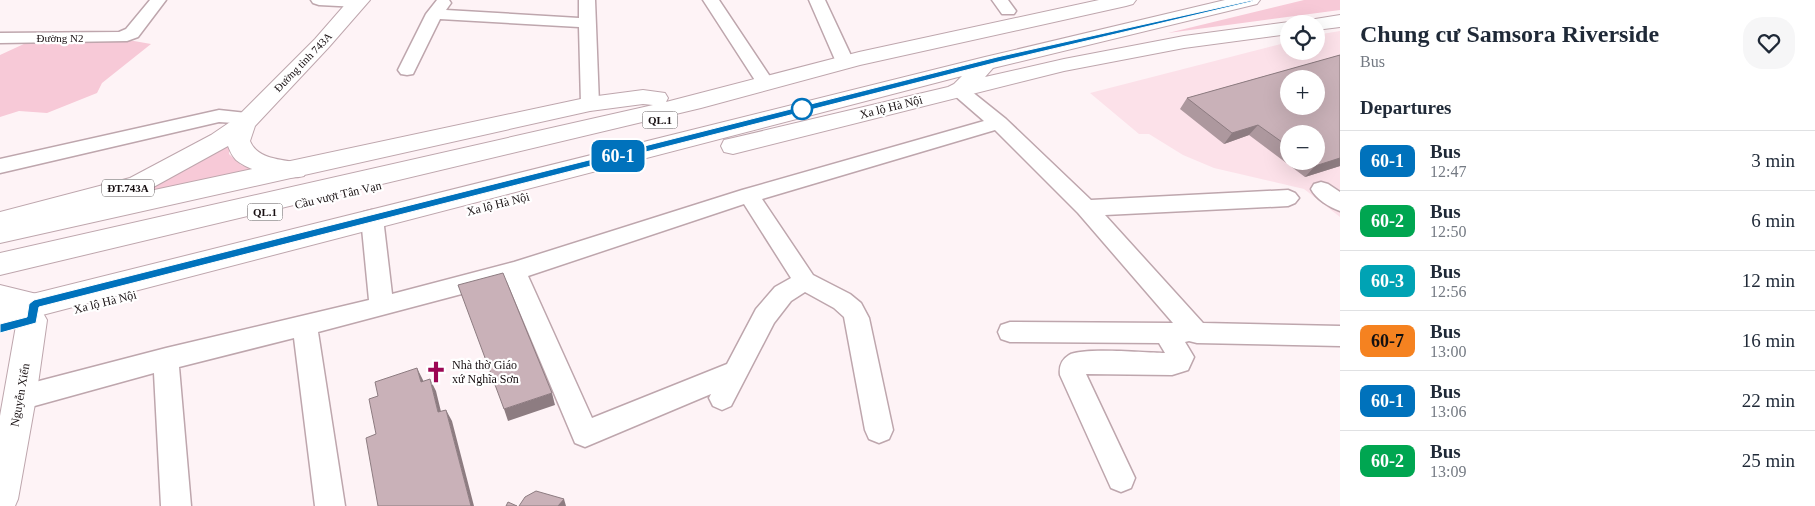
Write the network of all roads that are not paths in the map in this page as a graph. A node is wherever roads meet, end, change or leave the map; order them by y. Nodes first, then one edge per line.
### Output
1 (158, 0) edge
2 (319, 0) edge
3 (446, 0) edge
4 (587, 0) edge
5 (711, 0) edge
6 (818, 0) edge
7 (1045, 0) edge
8 (1126, 0) edge
9 (1250, 0) edge
10 (359, 1) edge
11 (1004, 6) edge
12 (434, 14) junction
13 (1340, 22) edge
14 (588, 23) junction
15 (1325, 23) edge
16 (1280, 29) edge
17 (0, 38) edge
18 (913, 46) junction
19 (845, 62) junction
20 (984, 63) junction
21 (407, 70) dead end
22 (764, 81) junction
23 (900, 84) junction
24 (960, 90) junction
25 (701, 101) junction
26 (590, 104) junction
27 (793, 111) junction
28 (247, 121) junction
29 (999, 123) junction
30 (521, 144) junction
31 (0, 166) edge
32 (295, 170) junction
33 (1321, 189) dead end
34 (749, 195) junction
35 (1288, 198) dead end
36 (1340, 203) edge
37 (1086, 208) junction
38 (0, 222) edge
39 (373, 226) junction
40 (0, 233) edge
41 (0, 254) edge
42 (0, 264) edge
43 (0, 271) edge
44 (514, 271) junction
45 (805, 281) junction
46 (0, 298) edge
47 (382, 307) junction
48 (33, 312) junction
49 (0, 314) edge
50 (305, 325) junction
51 (0, 328) edge
52 (1010, 332) dead end
53 (1166, 333) junction
54 (1197, 333) junction
55 (1338, 339) edge
56 (166, 358) junction
57 (735, 372) junction
58 (20, 398) junction
59 (722, 398) dead end
60 (879, 430) dead end
61 (1121, 478) dead end
62 (0, 499) edge
63 (176, 506) edge
64 (330, 506) edge

1 - 17 street, Đường N2
2 - 10 street
3 - 12 street
4 - 14 street
5 - 22 street
6 - 19 street
7 - 11 main road
8 - 18 main road, QL.1
9 - 20 main road, Xa lộ Hà Nội / QL.1
10 - 28 main road, Đường tỉnh 743A / ĐT.743A
11 - 18 main road
12 - 14 street
12 - 21 street
13 - 15 main road
14 - 26 street
16 - 24 main road, Xa lộ Hà Nội
18 - 19 main road, QL.1
19 - 22 main road, QL.1
20 - 23 main road, Xa lộ Hà Nội / QL.1
20 - 24 main road
22 - 25 main road, QL.1
23 - 24 main road
23 - 27 main road, Xa lộ Hà Nội / QL.1
24 - 29 street
24 - 39 main road, Xa lộ Hà Nội / QL.1
25 - 26 main road, QL.1
25 - 30 main road, QL.1
26 - 32 main road, QL.1
27 - 30 main road, Xa lộ Hà Nội / QL.1
27 - 39 main road, Xa lộ Hà Nội / QL.1
28 - 31 street
28 - 32 main road
28 - 38 main road, Đường tỉnh 743A / ĐT.743A
29 - 34 street
29 - 37 street
30 - 41 main road, Cầu vượt Tân Vạn / QL.1
30 - 42 main road, Cầu vượt Tân Vạn / QL.1
30 - 43 main road, Cầu vượt Tân Vạn / QL.1
32 - 40 main road, QL.1
33 - 36 street
34 - 44 street
34 - 45 street
35 - 37 street
37 - 54 street
39 - 47 street
39 - 48 main road, Xa lộ Hà Nội / QL.1
44 - 47 street
44 - 57 street
45 - 57 street
45 - 60 street
46 - 48 main road
47 - 50 street
48 - 49 main road, Xa lộ Hà Nội / QL.1
48 - 51 main road, Xa lộ Hà Nội / QL.1
48 - 58 main road, Nguyễn Xiển
50 - 56 street
50 - 64 street
52 - 53 street
53 - 54 street
53 - 61 street
54 - 55 street
56 - 58 street
56 - 63 street
57 - 59 street
58 - 62 main road, Nguyễn Xiển

